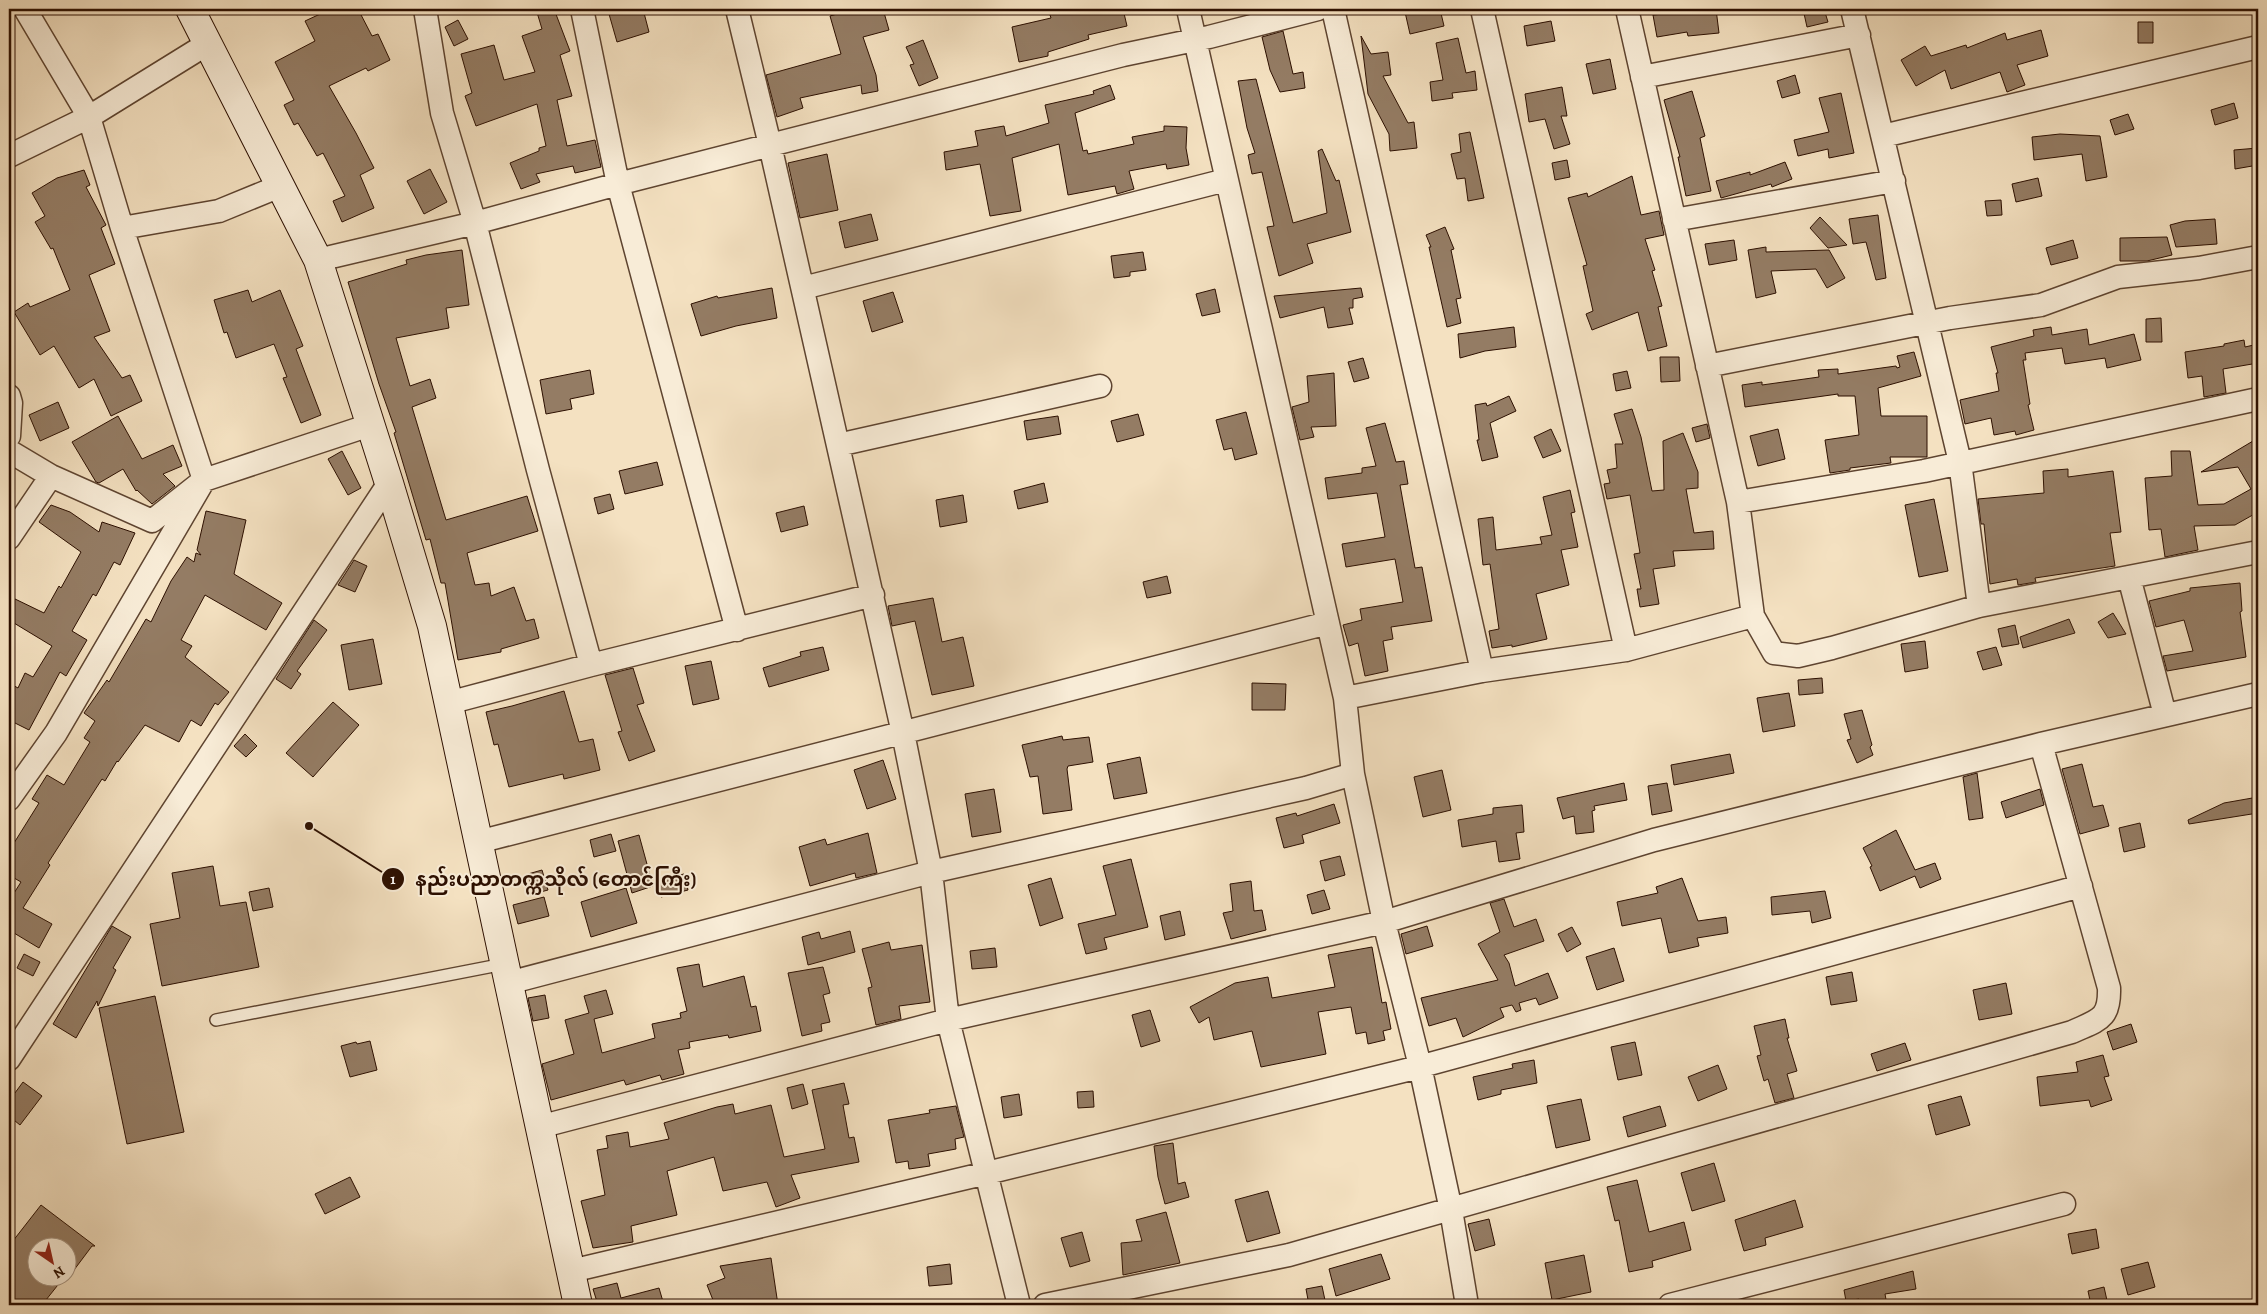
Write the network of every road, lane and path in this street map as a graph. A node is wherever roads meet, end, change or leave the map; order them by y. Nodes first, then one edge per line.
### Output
1 (25, 9) edge
2 (190, 9) edge
3 (582, 9) edge
4 (737, 9) edge
5 (1188, 9) edge
6 (1318, 9) edge
7 (1333, 9) edge
8 (1482, 9) edge
9 (1627, 9) edge
10 (1852, 9) edge
11 (429, 11) edge
12 (1859, 35) junction
13 (1194, 40) junction
14 (207, 44) junction
15 (2258, 47) edge
16 (1642, 77) junction
17 (89, 117) junction
18 (1884, 136) junction
19 (770, 145) junction
20 (9, 156) edge
21 (1226, 180) junction
22 (1894, 181) junction
23 (618, 184) junction
24 (280, 186) junction
25 (1674, 220) junction
26 (475, 223) junction
27 (122, 228) junction
28 (2258, 257) edge
29 (318, 260) junction
30 (803, 288) junction
31 (1928, 323) junction
32 (1707, 366) junction
33 (1100, 386) dead end
34 (9, 396) edge
35 (2258, 399) edge
36 (370, 426) junction
37 (9, 436) edge
38 (838, 445) junction
39 (9, 451) edge
40 (1960, 462) junction
41 (51, 476) junction
42 (204, 480) junction
43 (389, 483) junction
44 (1738, 502) junction
45 (9, 538) edge
46 (2258, 552) edge
47 (2129, 577) junction
48 (872, 595) junction
49 (1979, 606) junction
50 (1754, 616) junction
51 (1328, 623) junction
52 (737, 630) junction
53 (1626, 650) junction
54 (591, 664) junction
55 (1482, 671) junction
56 (2258, 694) edge
57 (1345, 698) junction
58 (448, 703) junction
59 (2165, 715) junction
60 (903, 733) junction
61 (2042, 744) junction
62 (1353, 774) junction
63 (9, 799) edge
64 (478, 842) junction
65 (931, 872) junction
66 (2081, 886) junction
67 (1384, 922) junction
68 (506, 974) junction
69 (216, 1020) dead end
70 (948, 1020) junction
71 (9, 1059) edge
72 (1420, 1066) junction
73 (539, 1127) junction
74 (987, 1173) junction
75 (2064, 1204) dead end
76 (1451, 1210) junction
77 (571, 1272) junction
78 (578, 1305) edge
79 (1019, 1305) edge
80 (1045, 1305) edge
81 (1468, 1305) edge
82 (1670, 1305) edge

1 - 17 street
2 - 14 main road
3 - 23 street
4 - 19 street
5 - 13 street
6 - 13 street
7 - 55 street
8 - 53 street
9 - 16 street
10 - 12 street
11 - 26 street
12 - 16 street
12 - 18 street
13 - 19 street
13 - 21 street
14 - 17 street
14 - 24 main road
15 - 18 street
16 - 25 street
17 - 20 street
17 - 27 street
18 - 22 street
19 - 23 street
19 - 30 street
21 - 30 street
21 - 51 street
22 - 25 street
22 - 31 street
23 - 26 street
23 - 52 street
24 - 27 street
24 - 29 main road
25 - 32 street
26 - 29 street
26 - 54 street
27 - 42 street
28 - 31 street
29 - 36 main road
30 - 38 street
31 - 32 street
31 - 40 street
32 - 44 street
33 - 38 street
34 - 37 street
35 - 40 street
36 - 42 street
36 - 43 main road
38 - 48 street
39 - 41 street
40 - 44 street
40 - 49 street
41 - 42 street
41 - 45 street
42 - 63 street
43 - 58 main road
43 - 71 street
44 - 50 street
46 - 47 street
47 - 49 street
47 - 59 street
48 - 52 street
48 - 60 street
49 - 50 street
50 - 53 street
51 - 57 street
51 - 60 street
52 - 54 street
53 - 55 street
54 - 58 street
55 - 57 street
56 - 59 street
57 - 62 street
58 - 64 main road
59 - 61 street
60 - 64 street
60 - 65 street
61 - 66 street
61 - 67 street
62 - 65 street
62 - 67 street
64 - 68 main road
65 - 68 street
65 - 70 street
66 - 72 street
66 - 76 street
67 - 70 street
67 - 72 street
68 - 69 lane
68 - 73 main road
70 - 73 street
70 - 74 street
72 - 74 street
72 - 76 street
73 - 77 main road
74 - 77 street
74 - 79 street
75 - 82 street
76 - 80 street
76 - 81 street
77 - 78 main road

